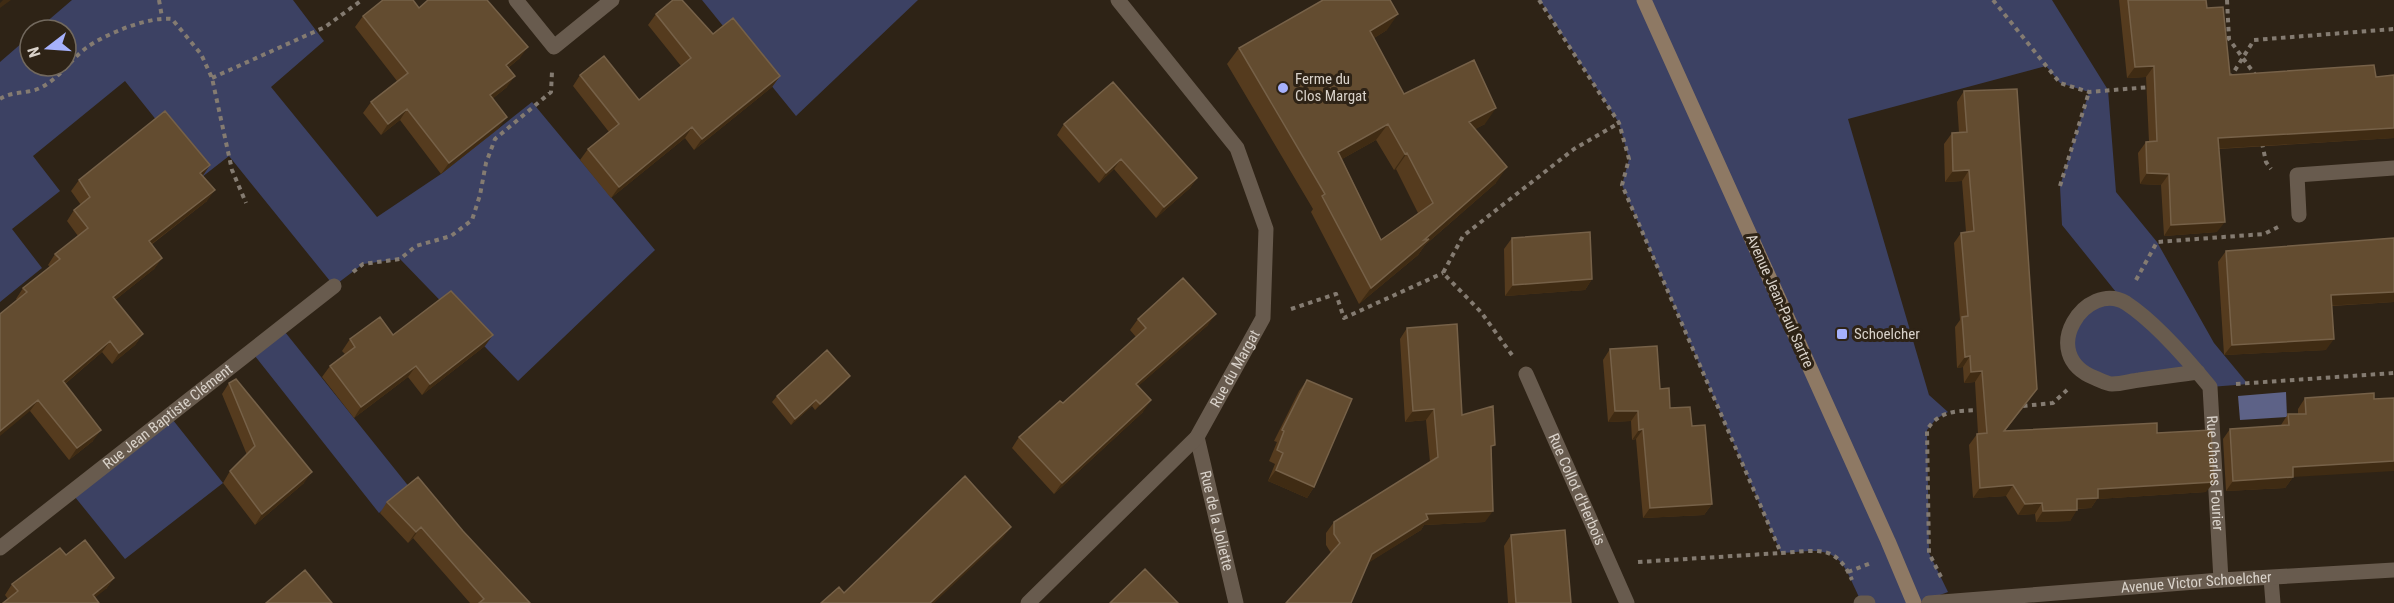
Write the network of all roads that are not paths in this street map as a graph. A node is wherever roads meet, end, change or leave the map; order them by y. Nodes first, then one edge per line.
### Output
1 (516, 0) edge
2 (612, 0) edge
3 (1118, 0) edge
4 (1644, 0) edge
5 (2394, 168) edge
6 (2299, 214) road end
7 (334, 286) road end
8 (2198, 372) junction
9 (1526, 374) road end
10 (1197, 437) junction
11 (0, 548) edge
12 (2394, 570) edge
13 (2271, 578) junction
14 (2221, 580) junction
15 (1028, 603) edge
16 (1236, 603) edge
17 (1627, 603) edge
18 (1861, 603) edge
19 (1868, 603) edge
20 (1914, 603) edge
21 (1929, 603) edge
22 (2273, 603) edge

1 - 2 street
3 - 10 street, Rue du Margat
4 - 20 main road, Avenue Jean-Paul Sartre
5 - 6 street
7 - 11 street, Rue Jean Baptiste Clément
8 - 8 street
8 - 14 street, Rue Charles Fourier
9 - 17 street, Rue Collot d'Herbois
10 - 15 street, Rue du Margat
10 - 16 street, Rue de la Joliette
12 - 13 street, Avenue Victor Schoelcher
13 - 14 street, Avenue Victor Schoelcher
13 - 22 street
14 - 21 street, Avenue Victor Schoelcher
18 - 19 street

